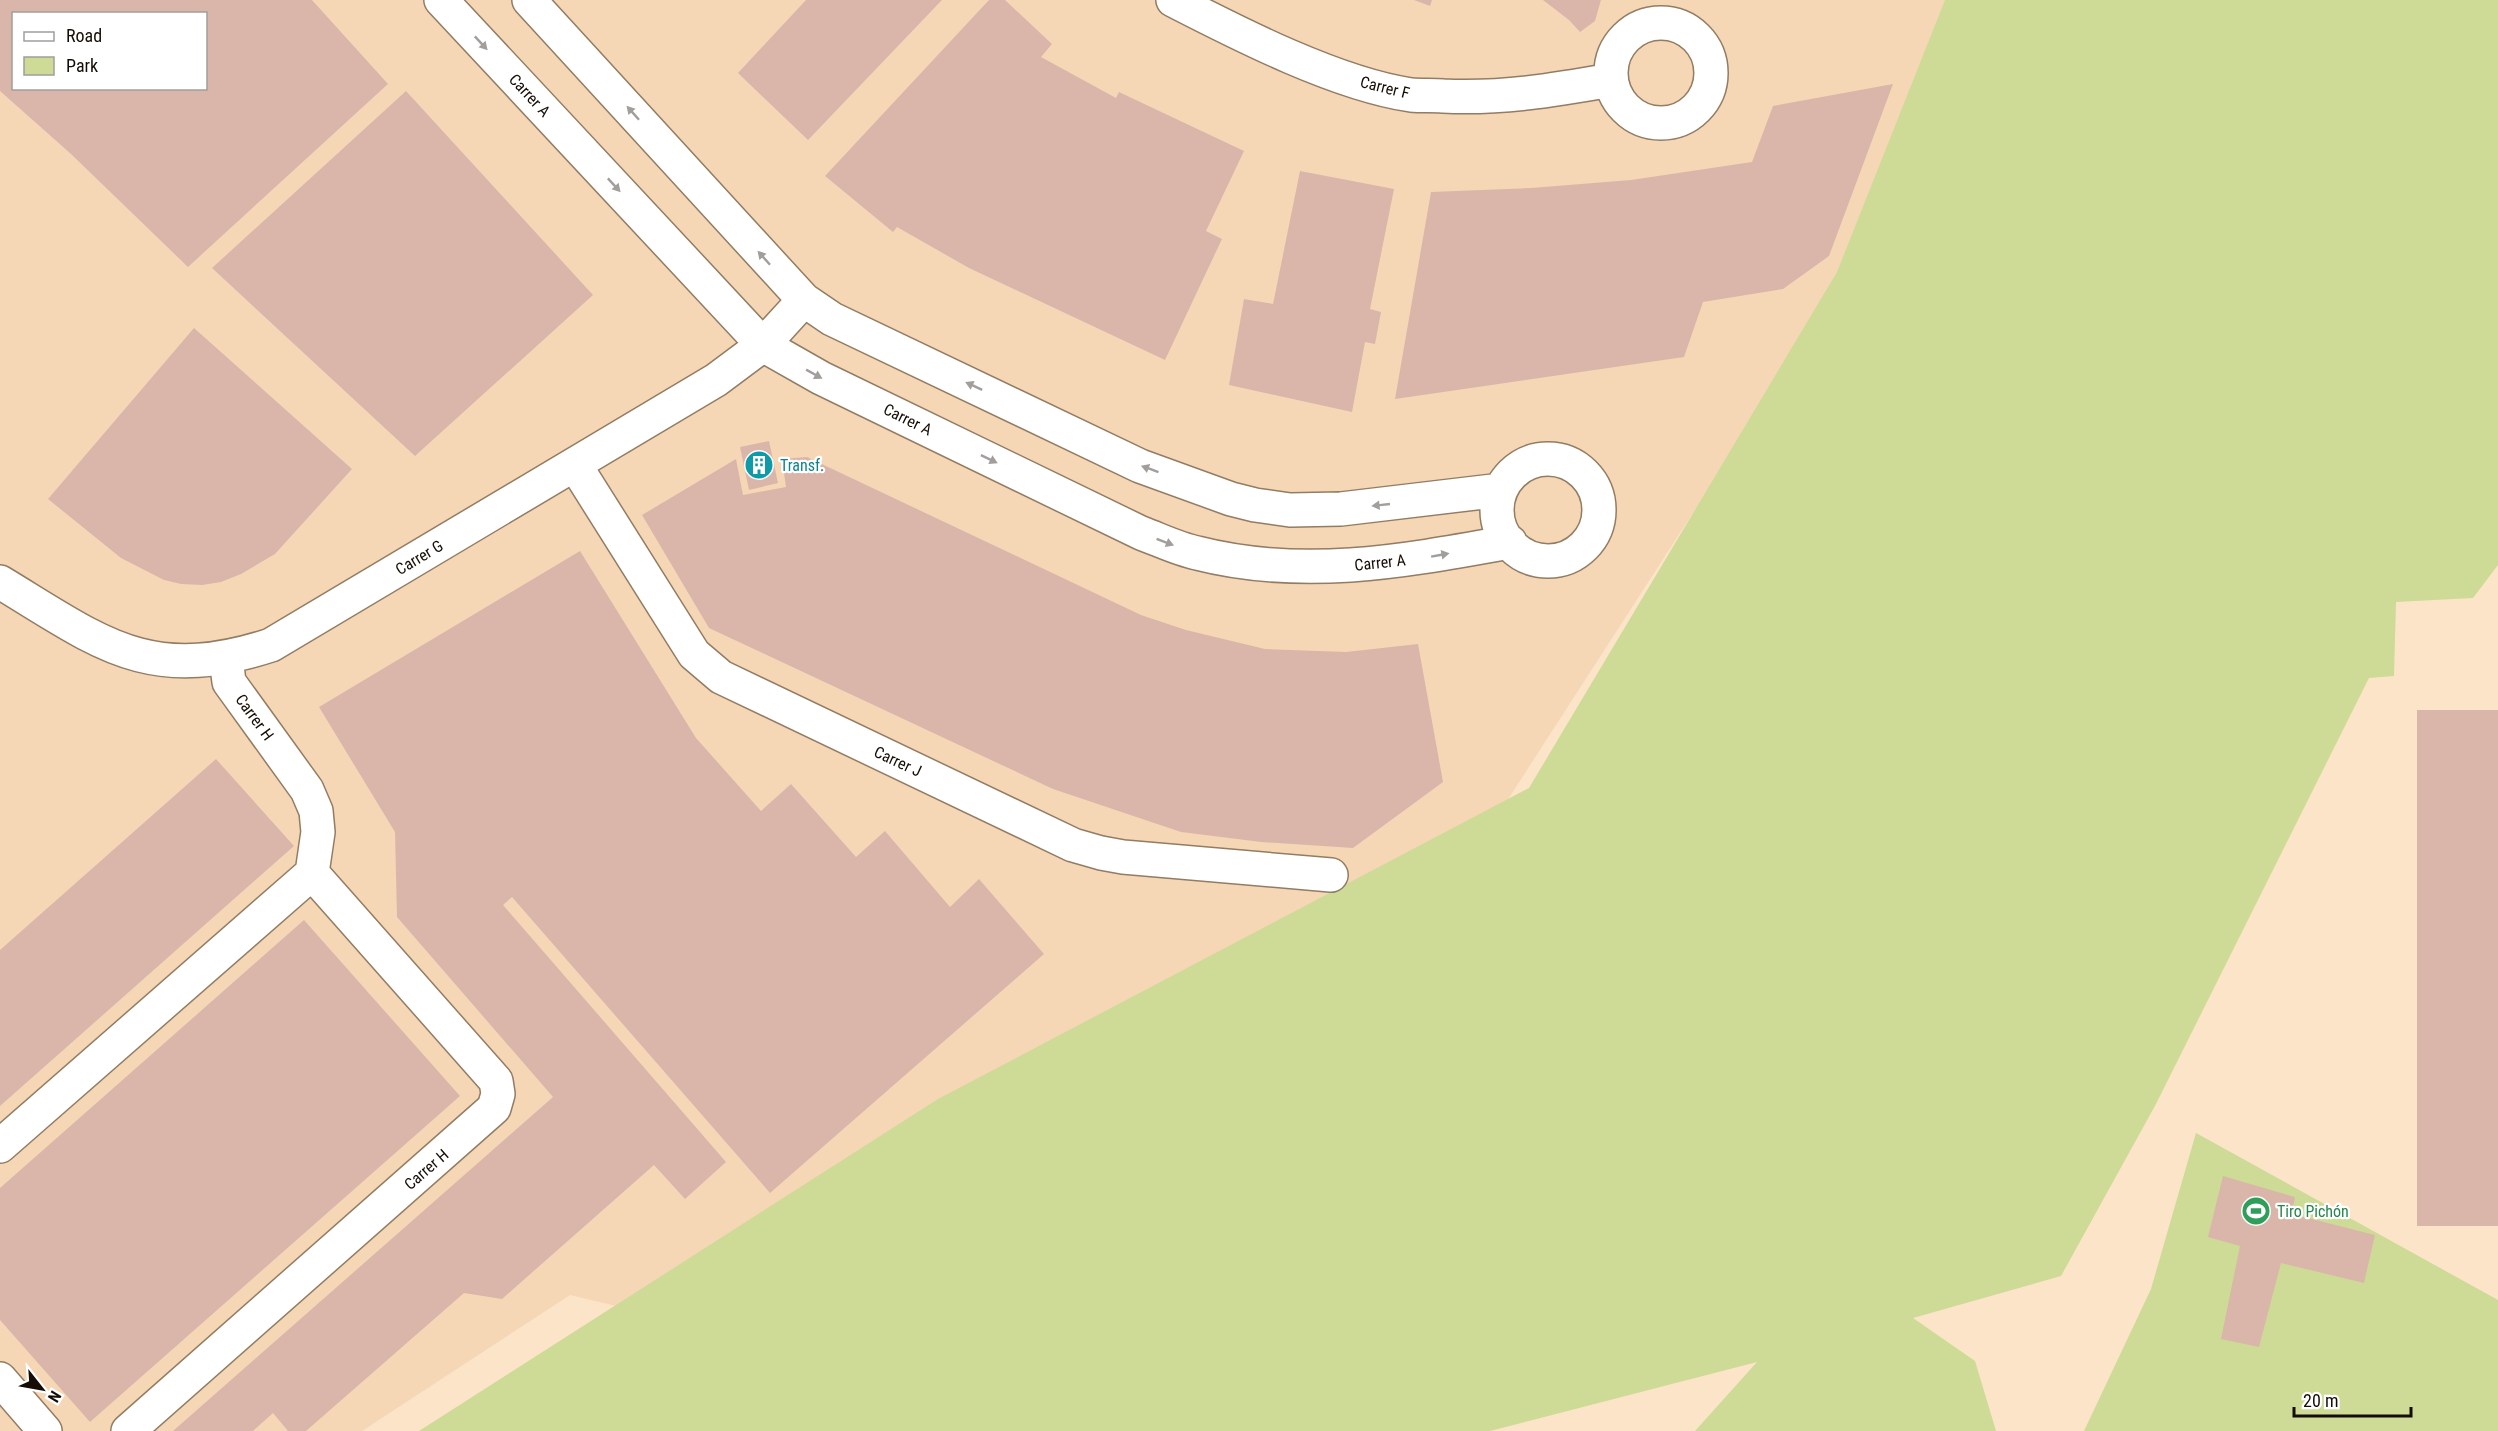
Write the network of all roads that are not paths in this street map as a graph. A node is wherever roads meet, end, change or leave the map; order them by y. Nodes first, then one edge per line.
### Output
1 (441, 0) edge
2 (529, 0) edge
3 (1173, 0) edge
4 (1611, 80) dead end
5 (804, 300) junction
6 (763, 345) junction
7 (575, 465) junction
8 (1501, 490) junction
9 (1510, 543) junction
10 (0, 582) edge
11 (226, 658) junction
12 (312, 873) junction
13 (1332, 875) dead end
14 (0, 1146) edge
15 (0, 1379) edge
16 (45, 1431) edge
17 (128, 1431) edge

1 -> 6 street, Carrer A
5 -> 2 street
3 - 4 street, Carrer F
5 - 6 street, Carrer G
8 -> 5 street
6 - 7 street, Carrer G
6 -> 9 street, Carrer A
7 - 11 street, Carrer G
7 - 13 street, Carrer J
8 - 9 street
8 - 9 street
10 - 11 street, Carrer G
11 - 12 street, Carrer H
12 - 14 street
12 - 17 street, Carrer H
15 - 16 street

